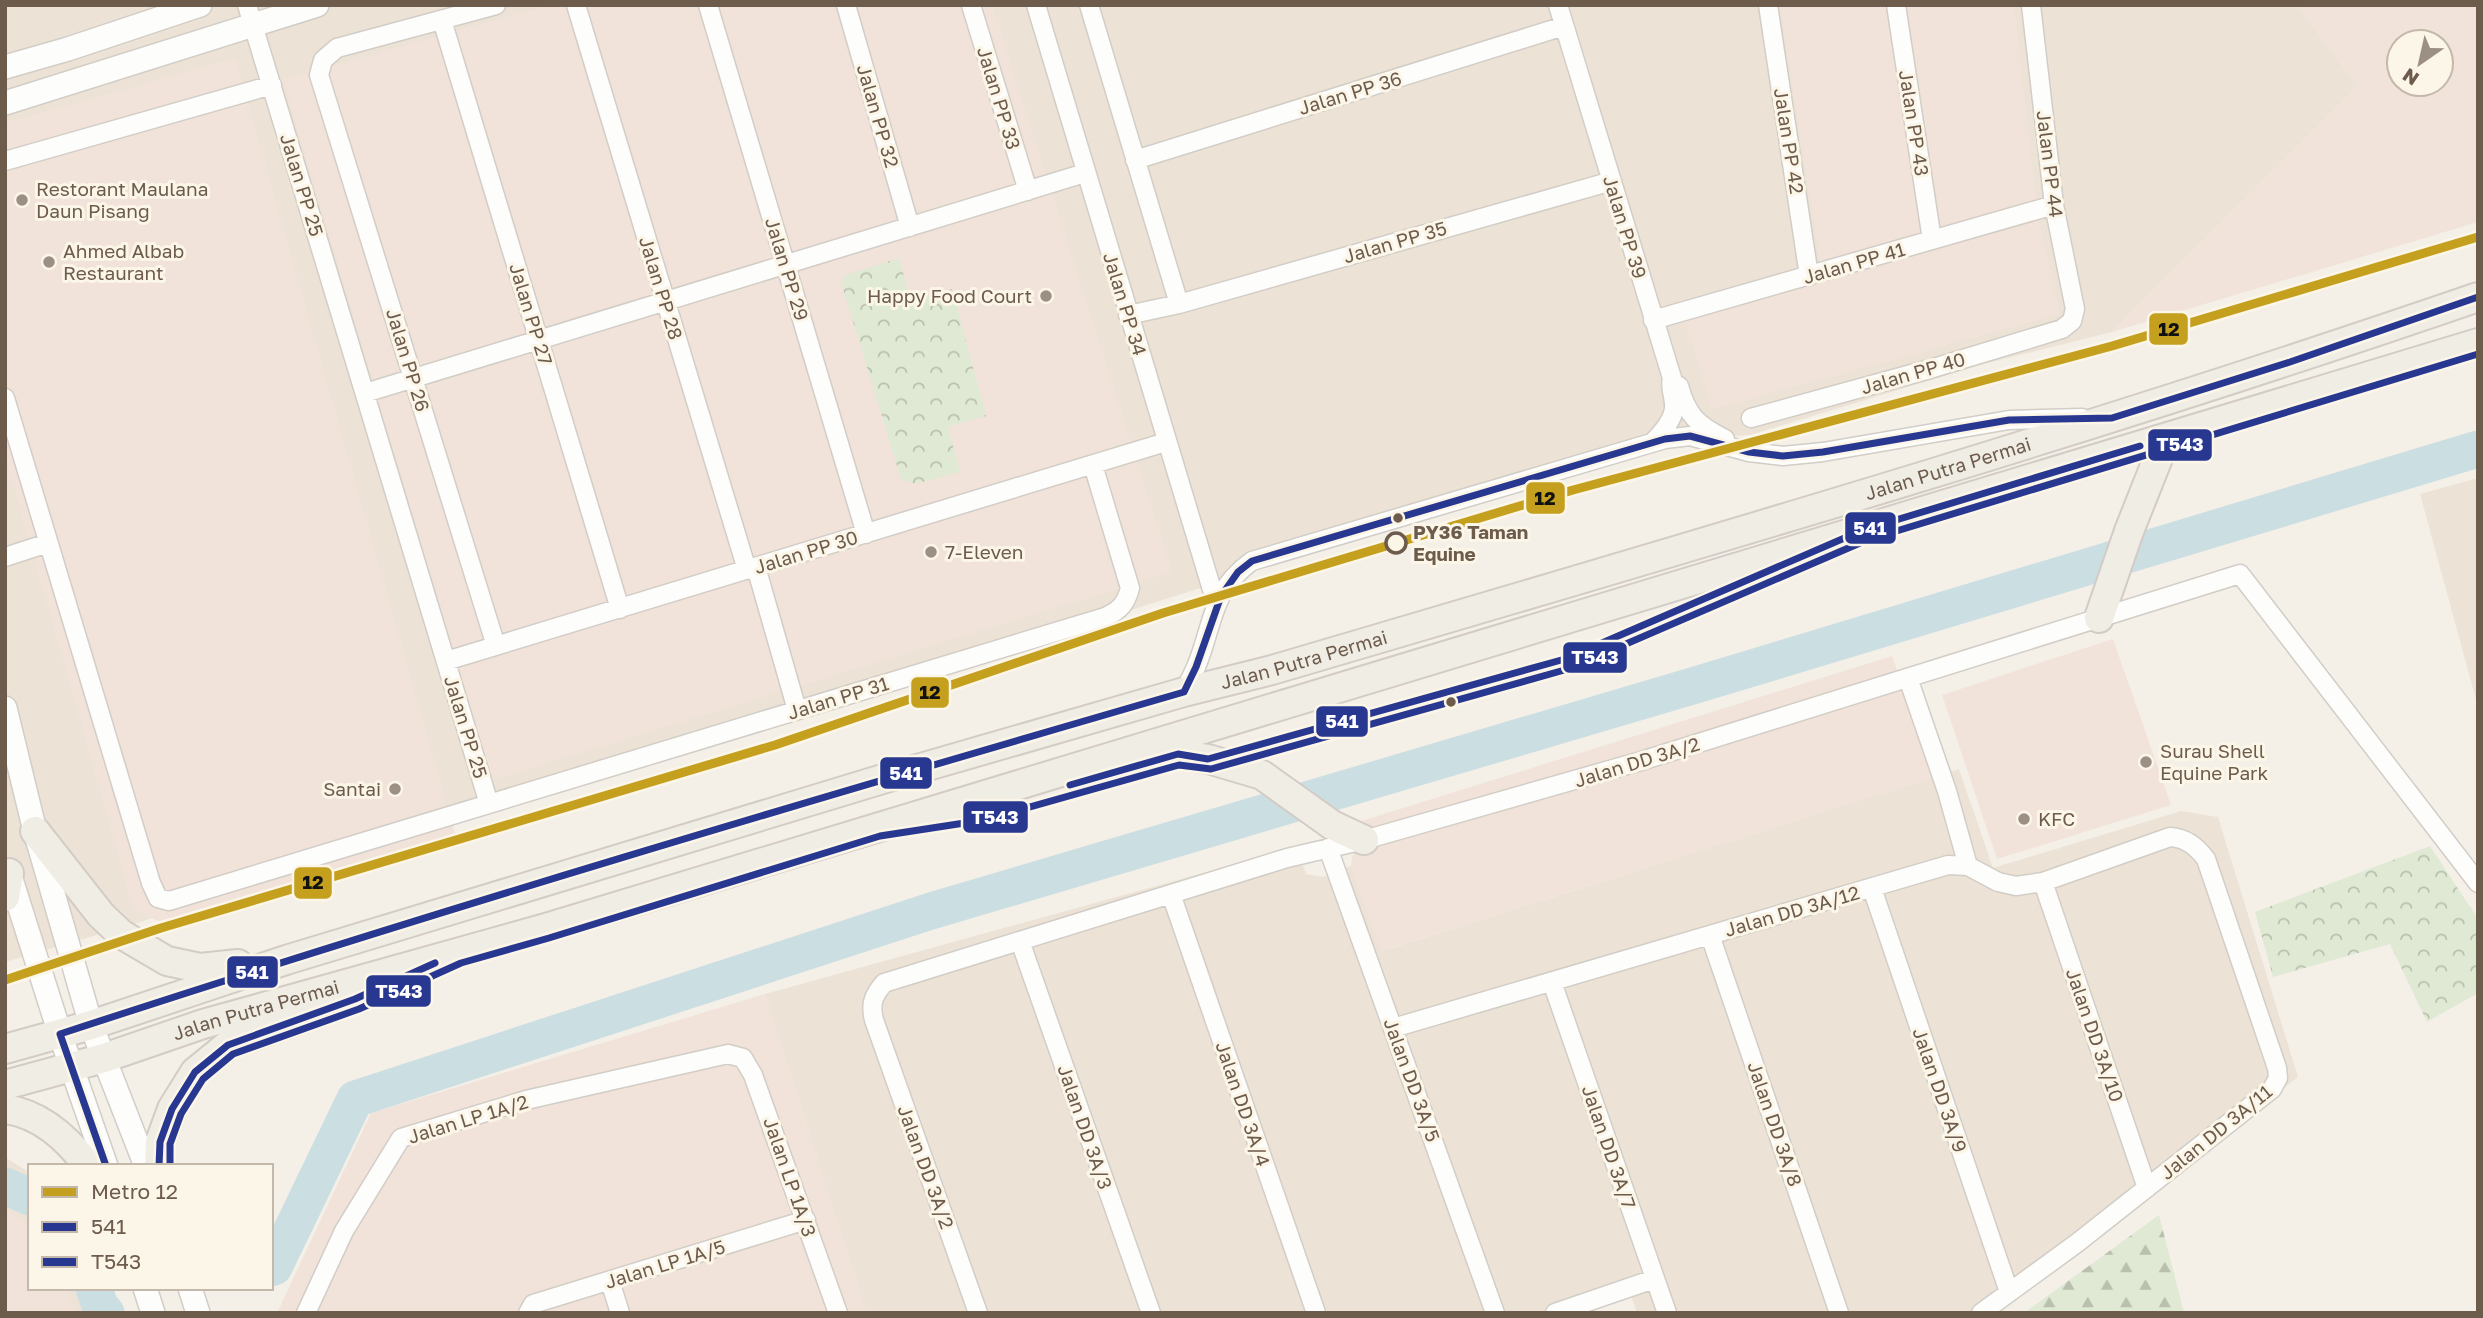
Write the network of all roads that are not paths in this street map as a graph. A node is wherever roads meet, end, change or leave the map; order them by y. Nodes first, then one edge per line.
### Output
1 (200, 5) edge
2 (317, 5) edge
3 (496, 5) edge
4 (576, 5) edge
5 (708, 5) edge
6 (846, 5) edge
7 (971, 5) edge
8 (1036, 5) edge
9 (1089, 5) edge
10 (1768, 5) edge
11 (1896, 5) edge
12 (2031, 5) edge
13 (1562, 6) edge
14 (250, 15) edge
15 (442, 20) junction
16 (1564, 26) junction
17 (5, 67) edge
18 (272, 85) junction
19 (5, 103) edge
20 (1135, 160) junction
21 (5, 161) edge
22 (1085, 173) junction
23 (1612, 181) junction
24 (1028, 191) junction
25 (2054, 205) junction
26 (910, 227) junction
27 (1932, 240) junction
28 (786, 265) junction
29 (1809, 276) junction
30 (2478, 297) edge
31 (665, 301) junction
32 (1179, 304) junction
33 (1128, 315) junction
34 (1653, 320) junction
35 (2071, 321) joint
36 (539, 340) junction
37 (2478, 344) edge
38 (414, 378) junction
39 (1672, 378) junction
40 (365, 393) junction
41 (5, 398) edge
42 (1751, 418) dead end
43 (2112, 418) junction
44 (2166, 438) junction
45 (1166, 442) junction
46 (1652, 443) junction
47 (1749, 452) junction
48 (1093, 465) junction
49 (866, 534) junction
50 (48, 543) junction
51 (5, 557) edge
52 (752, 568) junction
53 (1216, 603) junction
54 (2103, 605) junction
55 (620, 609) junction
56 (496, 646) junction
57 (446, 662) junction
58 (1908, 678) junction
59 (1184, 692) junction
60 (5, 708) edge
61 (797, 710) junction
62 (489, 804) junction
63 (878, 826) junction
64 (36, 831) junction
65 (1330, 836) junction
66 (1364, 840) joint
67 (1968, 866) junction
68 (7, 877) edge
69 (2043, 882) junction
70 (2478, 883) edge
71 (1872, 888) junction
72 (1171, 894) junction
73 (1710, 935) junction
74 (1020, 941) junction
75 (457, 953) junction
76 (286, 960) junction
77 (1552, 982) junction
78 (91, 1025) junction
79 (1393, 1028) junction
80 (60, 1034) junction
81 (5, 1049) edge
82 (728, 1054) joint
83 (104, 1058) junction
84 (71, 1066) junction
85 (5, 1085) edge
86 (5, 1109) edge
87 (87, 1164) edge
88 (105, 1164) edge
89 (145, 1164) edge
90 (159, 1164) edge
91 (2147, 1188) junction
92 (806, 1220) junction
93 (1654, 1279) junction
94 (610, 1280) junction
95 (146, 1290) edge
96 (191, 1290) edge
97 (2009, 1292) junction
98 (153, 1313) edge
99 (198, 1313) edge
100 (306, 1313) edge
101 (528, 1313) edge
102 (620, 1313) edge
103 (838, 1313) edge
104 (978, 1313) edge
105 (1151, 1313) edge
106 (1316, 1313) edge
107 (1495, 1313) edge
108 (1555, 1313) edge
109 (1667, 1313) edge
110 (1839, 1313) edge
111 (1981, 1313) edge

1 - 17 street
2 - 14 street
3 - 15 street
4 - 31 street, Jalan PP 28
5 - 28 street, Jalan PP 29
6 - 26 street, Jalan PP 32
7 - 24 street, Jalan PP 33
8 - 22 street, Jalan PP 34
9 - 20 street
10 - 29 street, Jalan PP 42
11 - 27 street, Jalan PP 43
12 - 25 street, Jalan PP 44
13 - 16 street, Jalan PP 39
14 - 18 street, Jalan PP 25
14 - 19 street
15 - 36 street, Jalan PP 27
15 - 38 street, Jalan PP 26
16 - 20 street, Jalan PP 36
16 - 23 street, Jalan PP 39
18 - 21 street
18 - 40 street, Jalan PP 25
20 - 32 street
22 - 24 street
22 - 33 street, Jalan PP 34
23 - 32 street, Jalan PP 35
23 - 34 street, Jalan PP 39
24 - 26 street
25 - 27 street, Jalan PP 41
25 - 35 street, Jalan PP 44
26 - 28 street
27 - 29 street, Jalan PP 41
28 - 31 street
28 - 49 street, Jalan PP 29
29 - 34 street, Jalan PP 41
30 - 43 main road, Jalan Putra Permai
31 - 36 street
31 - 52 street, Jalan PP 28
32 - 33 street, Jalan PP 35
33 - 45 street, Jalan PP 34
34 - 39 street, Jalan PP 39
35 - 42 street, Jalan PP 40
36 - 38 street
36 - 55 street, Jalan PP 27
37 - 44 main road, Jalan Putra Permai
38 - 40 street
38 - 56 street, Jalan PP 26
39 - 46 street, Jalan PP 39
39 - 47 street
40 - 57 street, Jalan PP 25
41 - 50 street, Jalan PP 25
43 - 47 street
43 - 59 main road, Jalan Putra Permai
44 - 54 main road
44 - 63 main road, Jalan Putra Permai
45 - 48 street, Jalan PP 30
45 - 53 street, Jalan PP 34
46 - 47 street
46 - 53 street
48 - 49 street, Jalan PP 30
48 - 61 street, Jalan PP 31
49 - 52 street, Jalan PP 30
50 - 51 street
50 - 62 street, Jalan PP 25
52 - 55 street, Jalan PP 30
52 - 61 street, Jalan PP 28
53 - 59 street
54 - 58 street, Jalan DD 3A/2
54 - 70 street, Jalan DD 3A/2
55 - 56 street, Jalan PP 30
56 - 57 street, Jalan PP 30
57 - 62 street, Jalan PP 25
58 - 66 street, Jalan DD 3A/2
58 - 67 street
59 - 76 main road, Jalan Putra Permai
60 - 64 street
61 - 62 street, Jalan PP 31
63 - 65 main road
63 - 75 main road, Jalan Putra Permai
64 - 76 main road
64 - 78 street
65 - 66 main road
65 - 72 street
65 - 79 street, Jalan DD 3A/5
67 - 69 street
67 - 71 street, Jalan DD 3A/12
68 - 80 street
69 - 91 street, Jalan DD 3A/10
69 - 91 street, Jalan DD 3A/11
71 - 73 street, Jalan DD 3A/12
71 - 97 street, Jalan DD 3A/9
72 - 74 street
72 - 106 street, Jalan DD 3A/4
73 - 77 street, Jalan DD 3A/12
73 - 110 street, Jalan DD 3A/8
74 - 104 street, Jalan DD 3A/2
74 - 105 street, Jalan DD 3A/3
75 - 83 main road, Jalan Putra Permai
75 - 90 main road
76 - 78 main road, Jalan Putra Permai
77 - 79 street, Jalan DD 3A/12
77 - 93 street, Jalan DD 3A/7
78 - 80 main road, Jalan Putra Permai
78 - 83 street
79 - 107 street, Jalan DD 3A/5
80 - 81 main road, Jalan Putra Permai
80 - 84 street
82 - 92 street, Jalan LP 1A/3
82 - 100 street, Jalan LP 1A/2
83 - 84 main road, Jalan Putra Permai
83 - 89 street
84 - 85 main road, Jalan Putra Permai
84 - 88 street
86 - 87 main road
91 - 97 street, Jalan DD 3A/11
92 - 94 street, Jalan LP 1A/5
92 - 103 street, Jalan LP 1A/3
93 - 108 street
93 - 109 street, Jalan DD 3A/7
94 - 101 street, Jalan LP 1A/5
94 - 102 street
95 - 98 street
96 - 99 street
97 - 111 street, Jalan DD 3A/11

